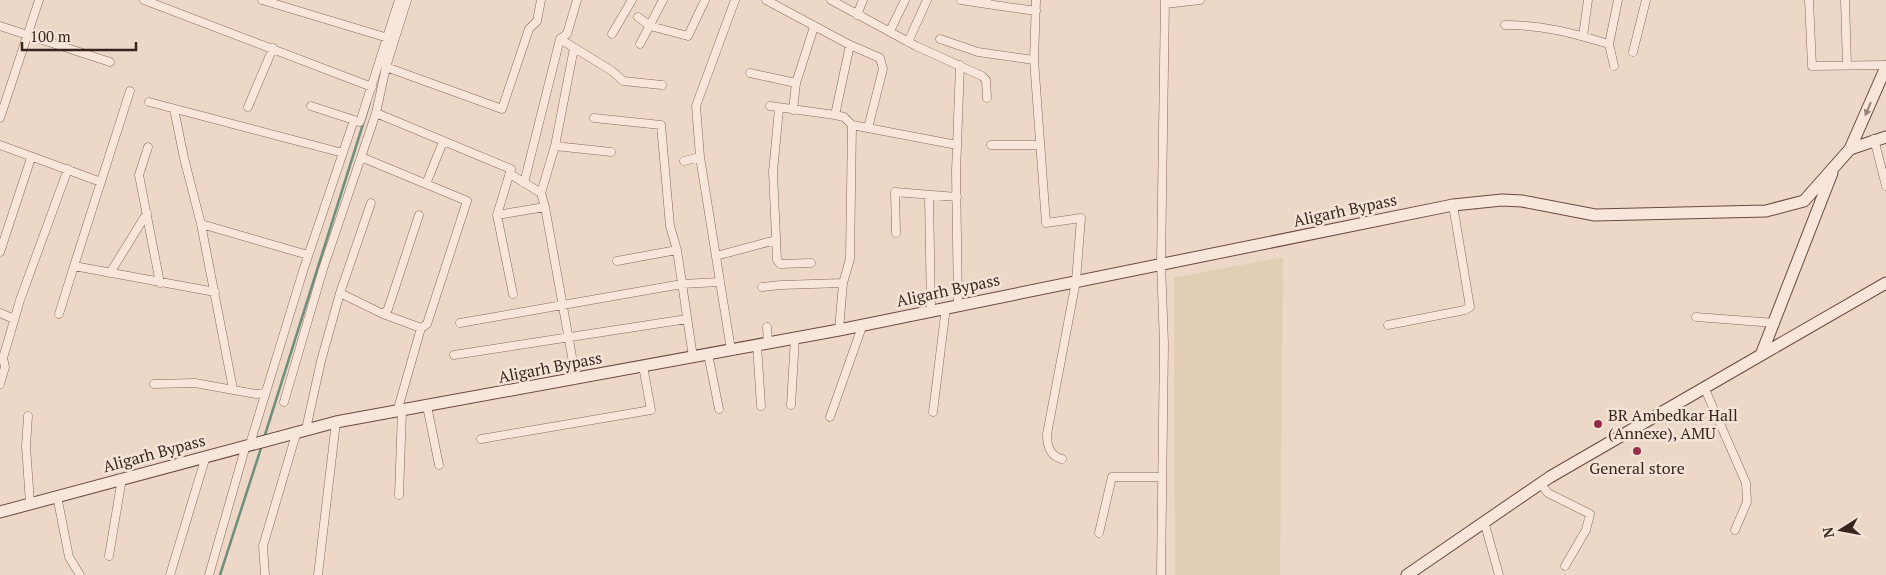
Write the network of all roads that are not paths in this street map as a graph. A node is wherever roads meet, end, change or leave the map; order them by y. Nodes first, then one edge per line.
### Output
1 (39, 0) edge
2 (144, 0) edge
3 (262, 0) edge
4 (399, 0) edge
5 (541, 0) edge
6 (577, 0) edge
7 (632, 0) edge
8 (663, 0) edge
9 (705, 0) edge
10 (735, 0) edge
11 (766, 0) edge
12 (831, 0) edge
13 (863, 0) edge
14 (905, 0) edge
15 (927, 0) edge
16 (962, 0) edge
17 (1036, 0) edge
18 (1200, 0) edge
19 (1588, 0) edge
20 (1618, 0) edge
21 (1646, 0) edge
22 (1809, 0) edge
23 (1844, 0) edge
24 (987, 2) edge
25 (1165, 2) edge
26 (287, 4) edge
27 (1036, 11) junction
28 (857, 14) junction
29 (638, 17) dead end
30 (1505, 25) dead end
31 (0, 26) edge
32 (650, 26) junction
33 (814, 27) junction
34 (890, 32) junction
35 (612, 34) dead end
36 (28, 35) junction
37 (1583, 36) junction
38 (388, 38) junction
39 (560, 39) junction
40 (940, 39) dead end
41 (908, 42) junction
42 (640, 44) dead end
43 (1609, 44) junction
44 (850, 46) junction
45 (273, 48) junction
46 (574, 48) junction
47 (1633, 52) dead end
48 (1034, 60) junction
49 (110, 62) dead end
50 (960, 64) junction
51 (1614, 66) dead end
52 (1847, 66) junction
53 (386, 67) junction
54 (1886, 68) edge
55 (750, 73) dead end
56 (796, 83) junction
57 (662, 85) dead end
58 (372, 87) junction
59 (130, 92) dead end
60 (988, 98) dead end
61 (149, 102) dead end
62 (311, 106) dead end
63 (770, 106) dead end
64 (248, 107) dead end
65 (174, 109) junction
66 (779, 109) junction
67 (794, 110) junction
68 (376, 113) junction
69 (835, 115) junction
70 (0, 118) edge
71 (594, 118) dead end
72 (354, 120) junction
73 (852, 125) junction
74 (868, 128) junction
75 (1886, 137) edge
76 (1874, 139) junction
77 (443, 142) junction
78 (0, 145) edge
79 (957, 145) junction
80 (991, 145) dead end
81 (1040, 145) junction
82 (555, 146) junction
83 (148, 147) dead end
84 (1850, 149) junction
85 (611, 152) dead end
86 (342, 153) junction
87 (700, 156) junction
88 (361, 157) junction
89 (31, 158) junction
90 (684, 161) dead end
91 (1835, 166) junction
92 (68, 169) junction
93 (510, 174) junction
94 (101, 182) junction
95 (524, 183) junction
96 (426, 184) junction
97 (1886, 186) edge
98 (541, 193) junction
99 (929, 196) junction
100 (957, 197) junction
101 (371, 203) dead end
102 (1453, 205) junction
103 (545, 207) junction
104 (147, 213) junction
105 (419, 215) dead end
106 (497, 215) junction
107 (201, 224) junction
108 (896, 233) dead end
109 (776, 240) junction
110 (677, 250) junction
111 (0, 252) edge
112 (308, 255) junction
113 (716, 256) junction
114 (617, 261) dead end
115 (811, 263) dead end
116 (1161, 263) junction
117 (74, 266) junction
118 (110, 273) junction
119 (1076, 281) junction
120 (719, 282) junction
121 (160, 283) junction
122 (1886, 283) edge
123 (682, 284) junction
124 (843, 284) junction
125 (762, 287) dead end
126 (215, 292) junction
127 (340, 293) junction
128 (513, 294) dead end
129 (958, 304) junction
130 (563, 306) junction
131 (946, 307) junction
132 (931, 310) junction
133 (0, 313) edge
134 (59, 314) dead end
135 (383, 314) junction
136 (1696, 317) dead end
137 (687, 319) junction
138 (14, 320) junction
139 (460, 323) dead end
140 (863, 324) junction
141 (1775, 324) junction
142 (1388, 325) dead end
143 (767, 327) dead end
144 (421, 328) junction
145 (839, 330) junction
146 (569, 338) junction
147 (795, 338) junction
148 (763, 344) junction
149 (731, 350) junction
150 (708, 354) junction
151 (1761, 354) junction
152 (454, 355) dead end
153 (693, 357) junction
154 (643, 366) junction
155 (576, 379) junction
156 (0, 384) edge
157 (154, 384) dead end
158 (1704, 388) junction
159 (233, 389) junction
160 (266, 393) junction
161 (284, 402) dead end
162 (791, 405) dead end
163 (427, 406) junction
164 (761, 406) dead end
165 (719, 409) dead end
166 (399, 412) junction
167 (933, 412) dead end
168 (28, 416) dead end
169 (830, 417) dead end
170 (336, 422) junction
171 (301, 430) junction
172 (481, 439) dead end
173 (251, 444) junction
174 (206, 456) junction
175 (1062, 459) dead end
176 (439, 465) dead end
177 (1162, 477) junction
178 (122, 478) junction
179 (1540, 483) junction
180 (399, 495) dead end
181 (57, 496) junction
182 (30, 504) junction
183 (0, 512) edge
184 (1484, 521) junction
185 (1735, 530) dead end
186 (1099, 533) dead end
187 (109, 556) dead end
188 (1565, 566) dead end
189 (80, 575) edge
190 (170, 575) edge
191 (209, 575) edge
192 (265, 575) edge
193 (318, 575) edge
194 (1160, 575) edge
195 (1407, 575) edge
196 (1499, 575) edge

1 - 36 street
2 - 45 street
3 - 26 street
4 - 38 street
4 - 53 street
5 - 53 street
6 - 39 street
7 - 35 street
8 - 32 street
9 - 32 street
10 - 87 street
11 - 33 street
12 - 28 street
13 - 28 street
14 - 34 street
15 - 41 street
16 - 24 street
17 - 27 street
18 - 25 street
19 - 37 street
20 - 43 street
21 - 47 street
22 - 52 street
23 - 52 street
24 - 27 street
25 - 116 street
26 - 38 street
27 - 48 street
28 - 34 street
29 - 32 street
30 - 37 street
31 - 36 street
32 - 42 street
33 - 44 street
33 - 56 street
34 - 41 street
36 - 49 street
36 - 70 street
37 - 43 street
38 - 58 street
39 - 46 street
39 - 95 street
40 - 48 street
41 - 50 street
43 - 51 street
44 - 69 street
44 - 74 street
45 - 58 street
45 - 64 street
46 - 57 street
46 - 82 street
48 - 81 street
50 - 60 street
50 - 79 street
52 - 54 street
53 - 68 street
54 -> 84 main road
55 - 56 street
56 - 67 street
58 - 72 street
59 - 94 street
61 - 65 street
62 - 72 street
63 - 66 street
65 - 86 street
65 - 107 street
66 - 67 street
66 - 109 street
67 - 69 street
68 - 77 street
68 - 88 street
69 - 73 street
71 - 110 street
72 - 86 street
73 - 74 street
73 - 124 street
74 - 79 street
75 - 76 main road, Aligarh Bypass
76 - 84 main road, Aligarh Bypass
76 - 97 street
77 - 93 street
77 - 96 street
78 - 89 street
79 - 100 street
80 - 81 street
81 - 119 street
82 - 85 street
82 - 98 street
83 - 104 street
84 - 91 main road, Aligarh Bypass
86 - 112 street
87 - 90 street
87 - 113 street
88 - 96 street
88 - 161 street
89 - 92 street
89 - 111 street
91 - 102 main road, Aligarh Bypass
91 - 141 main road
92 - 94 street
92 - 138 street
93 - 95 street
93 - 106 street
94 - 117 street
95 - 98 street
96 - 144 street
98 - 103 street
99 - 100 street
99 - 108 street
99 - 132 street
100 - 129 street
101 - 127 street
102 - 116 main road, Aligarh Bypass
102 - 142 street
103 - 106 street
103 - 130 street
104 - 118 street
104 - 121 street
105 - 135 street
106 - 128 street
107 - 112 street
107 - 126 street
109 - 113 street
109 - 115 street
110 - 114 street
110 - 123 street
112 - 160 street
113 - 120 street
116 - 119 main road, Aligarh Bypass
116 - 177 street
117 - 118 street
117 - 134 street
118 - 121 street
119 - 129 main road, Aligarh Bypass
119 - 175 street
120 - 123 street
120 - 149 street
121 - 126 street
122 - 151 main road
123 - 130 street
123 - 137 street
124 - 125 street
124 - 145 street
126 - 159 street
127 - 135 street
127 - 171 street
129 - 131 main road, Aligarh Bypass
130 - 139 street
130 - 146 street
131 - 132 main road, Aligarh Bypass
131 - 167 street
132 - 140 main road, Aligarh Bypass
133 - 138 street
135 - 144 street
136 - 141 street
137 - 146 street
137 - 153 street
138 - 156 street
140 - 145 main road, Aligarh Bypass
140 - 169 street
141 - 151 main road
143 - 148 street
144 - 166 street
145 - 147 main road, Aligarh Bypass
146 - 152 street
146 - 155 street
147 - 148 main road, Aligarh Bypass
147 - 162 street
148 - 149 main road, Aligarh Bypass
148 - 164 street
149 - 150 main road, Aligarh Bypass
150 - 153 main road, Aligarh Bypass
150 - 165 street
151 - 158 main road
153 - 154 main road, Aligarh Bypass
154 - 155 main road, Aligarh Bypass
154 - 172 street
155 - 163 main road, Aligarh Bypass
157 - 159 street
158 - 179 main road
158 - 185 street
159 - 160 street
160 - 173 street
163 - 166 main road, Aligarh Bypass
163 - 176 street
166 - 170 main road, Aligarh Bypass
166 - 180 street
168 - 182 street
170 - 171 main road, Aligarh Bypass
170 - 193 street
171 - 173 main road, Aligarh Bypass
171 - 192 street
173 - 174 main road, Aligarh Bypass
173 - 191 street
174 - 178 main road, Aligarh Bypass
174 - 190 street
177 - 186 street
177 - 194 street
178 - 181 main road, Aligarh Bypass
178 - 187 street
179 - 184 main road
179 - 188 street
181 - 182 main road, Aligarh Bypass
181 - 189 street
182 - 183 main road, Aligarh Bypass
184 - 195 main road
184 - 196 street

